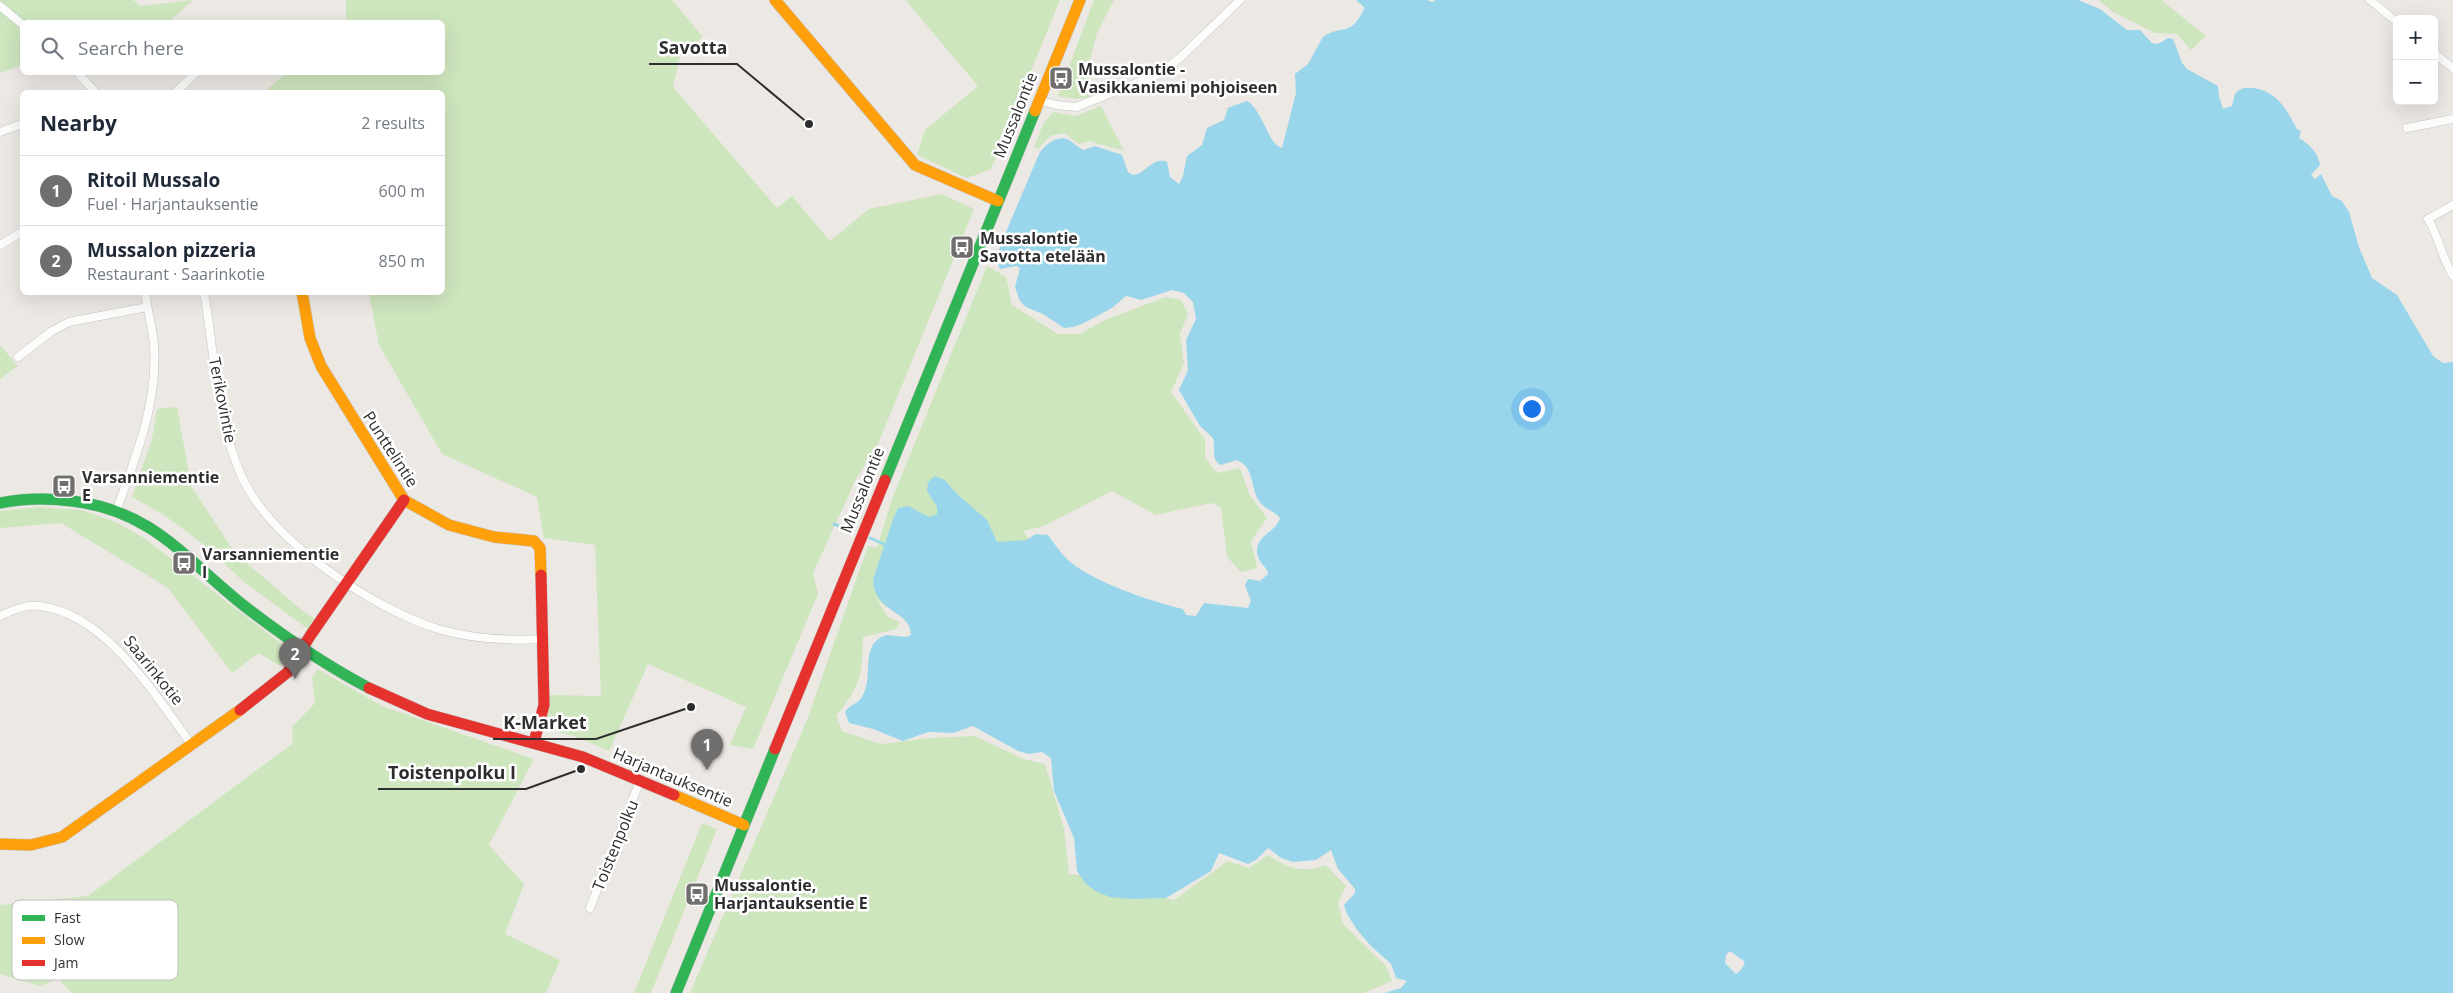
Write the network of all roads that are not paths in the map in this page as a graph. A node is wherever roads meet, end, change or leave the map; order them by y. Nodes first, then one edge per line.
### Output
1 (775, 0) edge
2 (1080, 0) edge
3 (1240, 0) edge
4 (2370, 0) edge
5 (0, 6) edge
6 (2393, 19) edge
7 (20, 22) edge
8 (2438, 56) edge
9 (2453, 68) edge
10 (79, 75) edge
11 (194, 75) edge
12 (93, 90) edge
13 (178, 90) edge
14 (1038, 100) junction
15 (2453, 119) edge
16 (20, 125) edge
17 (2406, 128) dead end
18 (0, 132) edge
19 (998, 201) junction
20 (2453, 204) edge
21 (20, 233) edge
22 (0, 244) edge
23 (2453, 276) edge
24 (145, 295) edge
25 (204, 295) edge
26 (303, 295) edge
27 (147, 307) junction
28 (18, 357) dead end
29 (404, 500) junction
30 (0, 503) edge
31 (117, 509) junction
32 (348, 582) junction
33 (0, 616) edge
34 (543, 639) junction
35 (304, 648) junction
36 (534, 742) junction
37 (191, 744) junction
38 (640, 781) junction
39 (744, 826) junction
40 (0, 844) edge
41 (590, 908) dead end
42 (676, 993) edge

1 - 19 street
2 - 14 street, Mussalontie
3 - 14 street
4 - 6 street
5 - 7 street
8 - 9 street
10 - 12 street
11 - 13 street
14 - 19 street, Mussalontie
15 - 17 street
16 - 18 street
19 - 39 street, Mussalontie
20 - 23 street
21 - 22 street
24 - 27 street
25 - 32 street, Terikovintie
26 - 29 street, Punttelintie
27 - 28 street
27 - 31 street
29 - 32 street
29 - 34 street, Punttelintie
30 - 31 street, Harjantauksentie
31 - 35 street, Harjantauksentie
32 - 34 street, Terikovintie
32 - 35 street
33 - 37 street, Saarinkotie
34 - 36 street, Punttelintie
35 - 36 street, Harjantauksentie
35 - 37 street
36 - 38 street, Harjantauksentie
37 - 40 street
38 - 39 street, Harjantauksentie
38 - 41 street, Toistenpolku
39 - 42 street, Mussalontie

